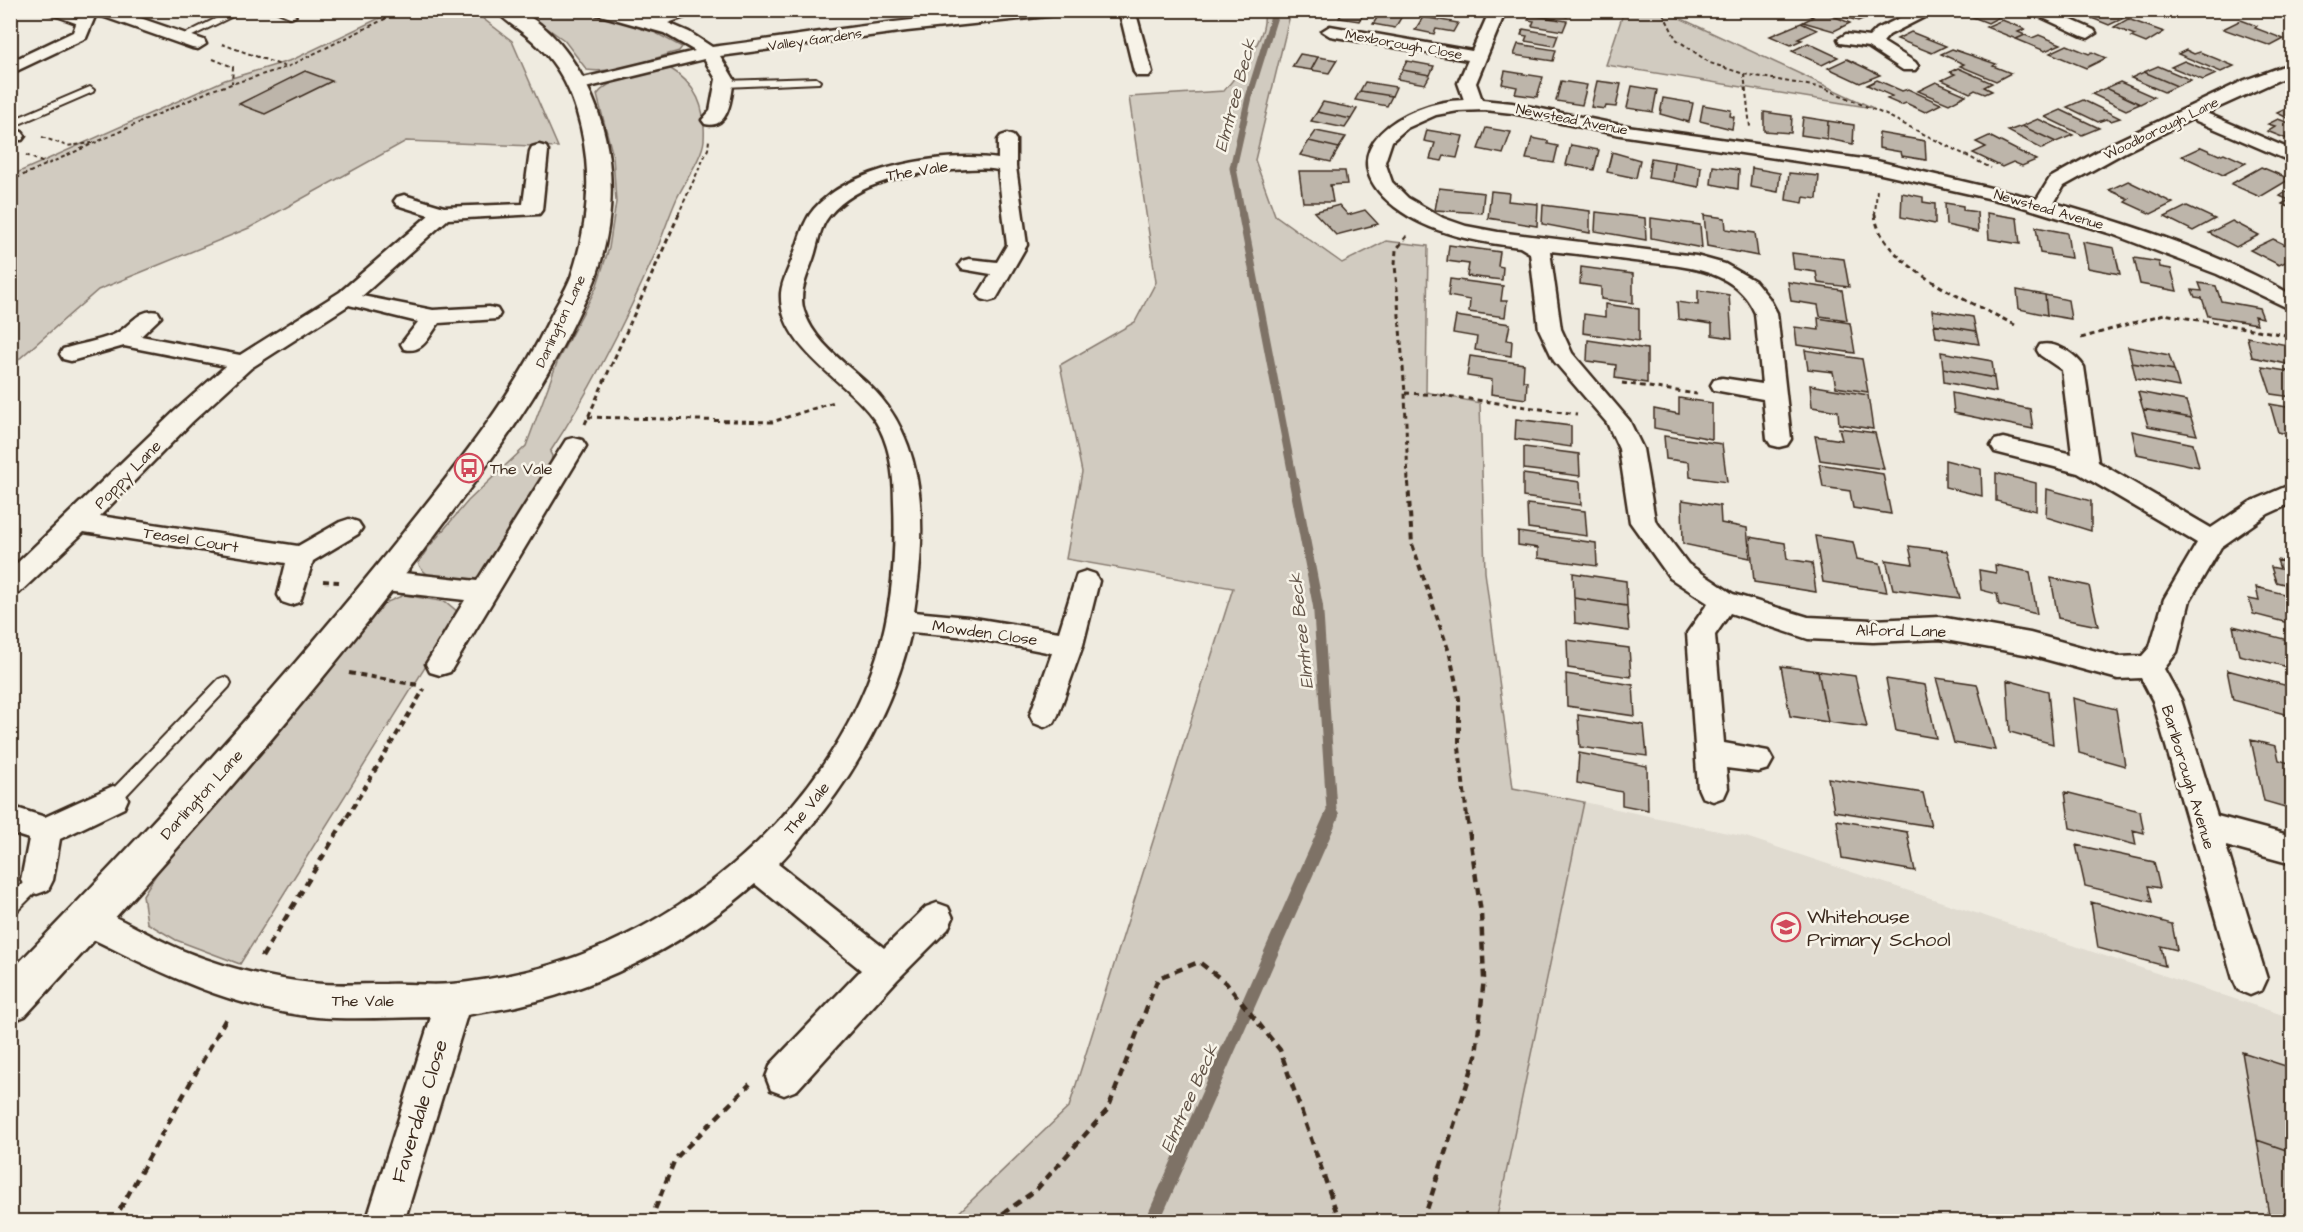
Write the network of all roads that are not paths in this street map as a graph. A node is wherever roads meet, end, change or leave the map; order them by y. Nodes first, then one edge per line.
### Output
1 (44, 10) edge
2 (100, 10) edge
3 (241, 10) edge
4 (277, 10) edge
5 (506, 10) edge
6 (599, 10) edge
7 (690, 10) edge
8 (1057, 10) edge
9 (1127, 10) edge
10 (1498, 10) edge
11 (1930, 10) edge
12 (2034, 10) edge
13 (292, 16) dead end
14 (84, 23) edge
15 (136, 23) junction
16 (653, 23) junction
17 (1330, 31) dead end
18 (2088, 33) dead end
19 (181, 38) junction
20 (1846, 39) dead end
21 (1873, 43) junction
22 (198, 44) road end
23 (708, 53) junction
24 (1477, 57) junction
25 (1909, 66) dead end
26 (2292, 68) edge
27 (10, 69) edge
28 (1143, 72) dead end
29 (816, 81) dead end
30 (724, 84) junction
31 (577, 85) junction
32 (90, 90) dead end
33 (1475, 105) junction
34 (2192, 113) junction
35 (711, 120) road end
36 (12, 132) edge
37 (1007, 140) dead end
38 (538, 151) dead end
39 (2292, 157) edge
40 (1007, 167) junction
41 (404, 201) dead end
42 (2043, 205) junction
43 (443, 213) junction
44 (1526, 242) junction
45 (969, 264) dead end
46 (1004, 269) junction
47 (989, 295) dead end
48 (346, 298) junction
49 (2292, 304) edge
50 (489, 314) dead end
51 (433, 316) junction
52 (150, 317) dead end
53 (123, 339) junction
54 (412, 344) dead end
55 (2048, 350) dead end
56 (71, 354) dead end
57 (244, 363) junction
58 (1722, 385) road end
59 (1773, 393) junction
60 (1779, 440) dead end
61 (574, 446) road end
62 (2003, 446) dead end
63 (2086, 466) junction
64 (2292, 493) edge
65 (81, 522) junction
66 (349, 528) dead end
67 (2212, 540) junction
68 (302, 556) junction
69 (1086, 580) dead end
70 (384, 581) junction
71 (10, 586) edge
72 (483, 592) junction
73 (291, 596) dead end
74 (1724, 601) junction
75 (899, 621) junction
76 (1070, 645) junction
77 (440, 664) dead end
78 (2149, 667) junction
79 (224, 683) dead end
80 (1044, 715) dead end
81 (1710, 753) junction
82 (1758, 760) dead end
83 (1713, 788) dead end
84 (112, 798) joint
85 (10, 819) edge
86 (2204, 826) junction
87 (46, 831) junction
88 (2292, 850) edge
89 (757, 866) junction
90 (37, 880) joint
91 (10, 907) edge
92 (937, 918) dead end
93 (88, 920) junction
94 (885, 969) junction
95 (2250, 979) dead end
96 (454, 1000) junction
97 (10, 1002) edge
98 (784, 1077) road end
99 (384, 1221) edge

1 - 14 lane
2 - 15 street
3 - 19 lane
4 - 13 lane
5 - 31 street, Darlington Lane
6 - 16 street
7 - 16 street
8 - 23 street, Valley Gardens
9 - 28 street
10 - 24 street
11 - 21 street
12 - 18 street
14 - 15 street
14 - 27 street
15 - 19 street
16 - 23 street
17 - 24 street, Mexborough Close
19 - 22 street
20 - 21 street
21 - 25 street
23 - 30 street
23 - 31 street, Valley Gardens
24 - 33 street
26 - 34 street, Woodborough Lane
29 - 30 lane
30 - 35 street
31 - 70 street, Darlington Lane
32 - 36 lane
33 - 42 street, Newstead Avenue
33 - 44 street, Newstead Avenue
34 - 39 street
34 - 42 street, Woodborough Lane
37 - 40 street
38 - 43 street
40 - 46 street
40 - 75 street, The Vale
41 - 43 street
42 - 49 street, Newstead Avenue
43 - 48 street, Poppy Lane
44 - 59 street, Newstead Avenue
44 - 74 street, Alford Lane
45 - 46 street
46 - 47 street
48 - 51 street
48 - 57 street, Poppy Lane
50 - 51 street
51 - 54 street
52 - 53 street
53 - 56 street
53 - 57 street
55 - 63 street
57 - 65 street, Poppy Lane
58 - 59 street
59 - 60 street, Newstead Avenue
61 - 72 street
62 - 63 street
63 - 67 street
64 - 67 street
65 - 68 street, Teasel Court
65 - 71 street, Poppy Lane
66 - 68 street
67 - 78 street
68 - 73 street
69 - 76 street
70 - 72 street
70 - 93 street, Darlington Lane
72 - 77 street
74 - 78 street, Alford Lane
74 - 81 street
75 - 76 street, Mowden Close
75 - 89 street, The Vale
76 - 80 street
78 - 86 street, Barlborough Avenue
79 - 84 lane
81 - 82 street
81 - 83 street
84 - 87 street
85 - 87 street
86 - 88 street
86 - 95 street, Barlborough Avenue
87 - 90 street
89 - 94 street
89 - 96 street, The Vale
90 - 91 lane
92 - 94 street
93 - 96 street, The Vale
93 - 97 street, Darlington Lane
94 - 98 street
96 - 99 street, Faverdale Close

